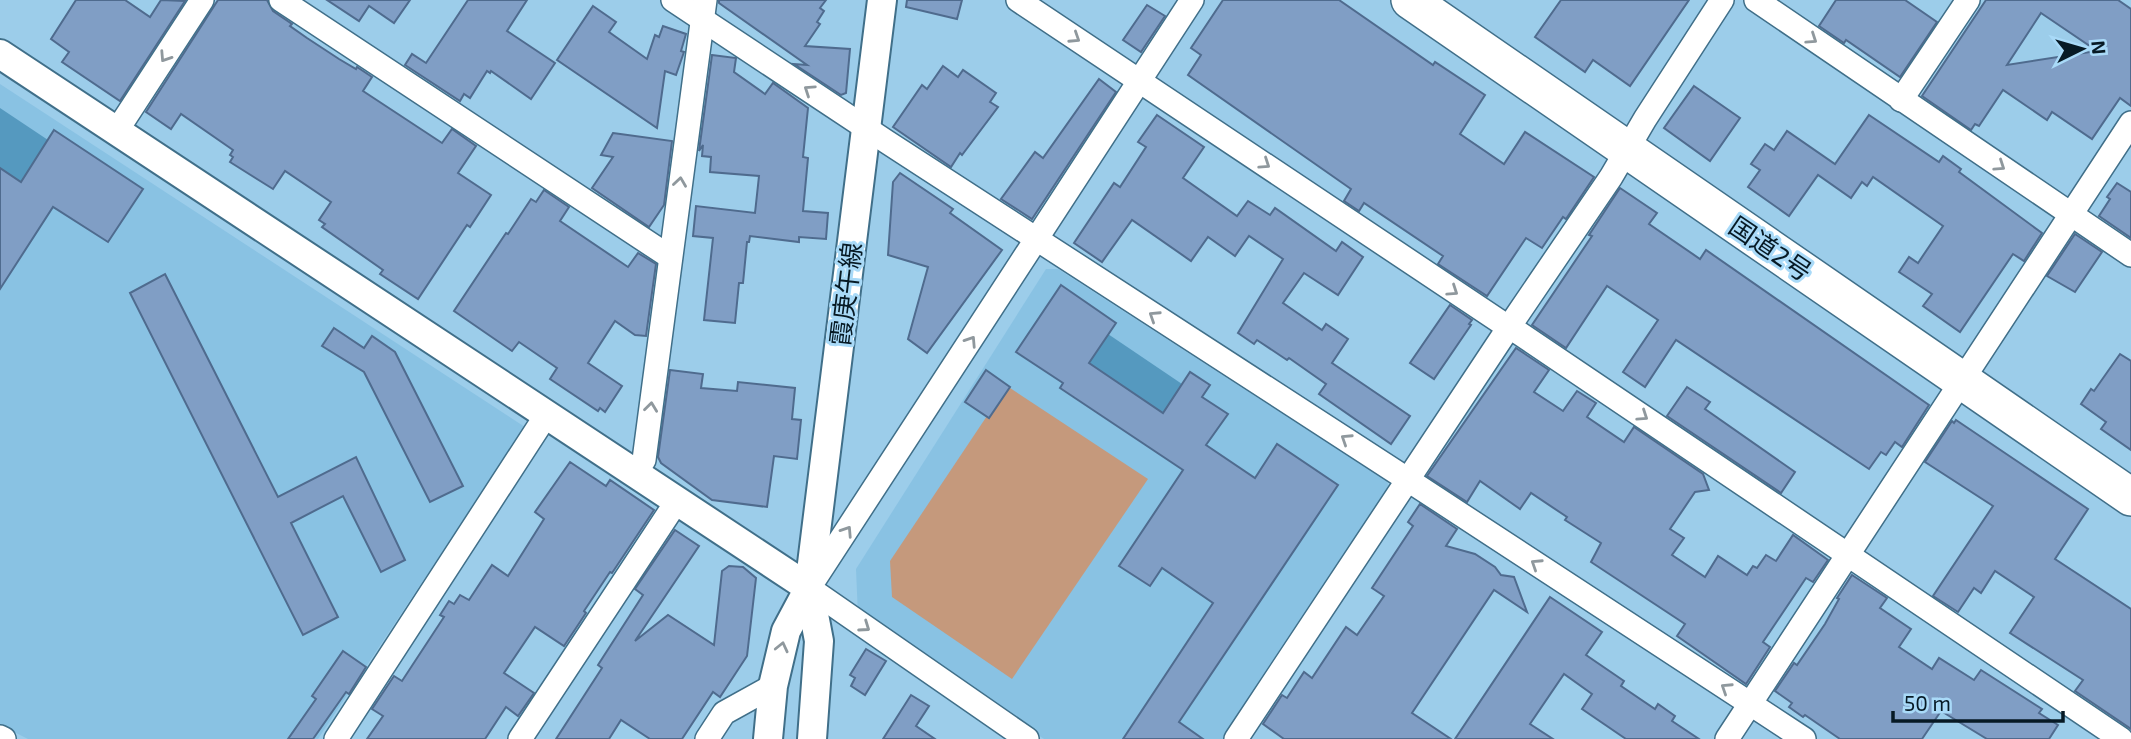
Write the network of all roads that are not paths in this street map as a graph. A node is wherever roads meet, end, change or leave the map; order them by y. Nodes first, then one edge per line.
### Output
1 (202, 0) edge
2 (281, 0) edge
3 (673, 0) edge
4 (882, 0) edge
5 (1018, 0) edge
6 (1192, 0) edge
7 (1410, 0) edge
8 (1722, 0) edge
9 (1756, 0) edge
10 (1968, 0) edge
11 (704, 10) edge
12 (0, 54) edge
13 (1140, 80) junction
14 (1901, 100) junction
15 (2131, 123) edge
16 (866, 128) junction
17 (116, 131) junction
18 (1627, 150) junction
19 (2071, 214) junction
20 (1037, 240) junction
21 (2131, 255) edge
22 (670, 257) junction
23 (1509, 327) junction
24 (1963, 380) junction
25 (547, 414) junction
26 (635, 473) junction
27 (1408, 480) junction
28 (2131, 497) edge
29 (677, 501) junction
30 (1850, 554) junction
31 (809, 588) junction
32 (773, 686) junction
33 (1751, 704) junction
34 (336, 739) edge
35 (520, 739) edge
36 (707, 739) edge
37 (768, 739) edge
38 (812, 739) edge
39 (1027, 739) edge
40 (1236, 739) edge
41 (1727, 739) edge
42 (1804, 739) edge
43 (2121, 739) edge

1 -> 17 street
2 - 22 street
3 - 11 street
4 - 16 street, 霞庚午線
5 -> 13 street
6 - 13 street
7 - 18 highway, 国道2号
8 - 18 street
9 -> 14 street
10 - 14 street
16 -> 11 street
22 -> 11 street
12 - 17 street
13 - 20 street
13 -> 23 street
14 -> 19 street
15 - 19 street
16 - 20 street
16 - 31 street, 霞庚午線
17 - 25 street
18 - 23 street
18 - 24 highway, 国道2号
19 - 21 street
19 - 24 street
27 -> 20 street
31 -> 20 street
26 -> 22 street
23 - 27 street
23 -> 30 street
24 - 28 highway, 国道2号
24 - 30 street
25 - 26 street
25 - 34 street
26 - 29 street
33 -> 27 street
27 - 40 street
29 - 31 street
29 - 35 street
30 - 33 street
30 - 43 street
32 -> 31 street
31 - 38 street
31 -> 39 street
32 - 36 street
32 - 37 street
33 - 41 street
33 - 42 street

